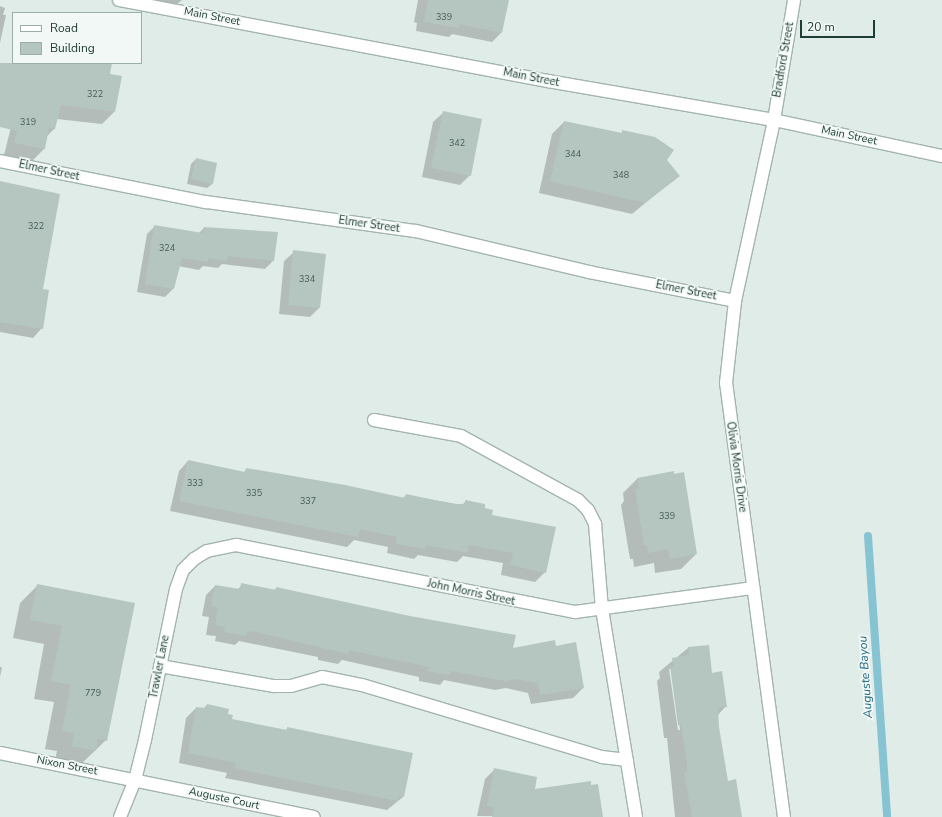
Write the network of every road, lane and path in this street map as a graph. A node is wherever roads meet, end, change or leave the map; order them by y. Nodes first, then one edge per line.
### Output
1 (119, 0) edge
2 (794, 0) edge
3 (774, 120) junction
4 (942, 156) edge
5 (0, 161) edge
6 (736, 301) junction
7 (374, 420) dead end
8 (194, 558) joint
9 (753, 588) junction
10 (602, 609) junction
11 (160, 666) junction
12 (0, 753) edge
13 (627, 760) junction
14 (135, 780) junction
15 (120, 817) edge
16 (314, 817) edge
17 (636, 817) edge
18 (784, 817) edge

1 - 3 street, Main Street
2 - 3 street, Bradford Street
3 - 4 street, Main Street
3 - 6 street, Olivia Morris Drive
5 - 6 street, Elmer Street
6 - 9 street, Olivia Morris Drive
7 - 10 street
8 - 10 street, John Morris Street
8 - 11 street, Trawler Lane
9 - 10 street, John Morris Street
9 - 18 street, Olivia Morris Drive
10 - 13 street
11 - 13 street
11 - 14 street, Trawler Lane
12 - 14 street, Nixon Street
13 - 17 street
14 - 15 street, Trawler Lane
14 - 16 street, Auguste Court

